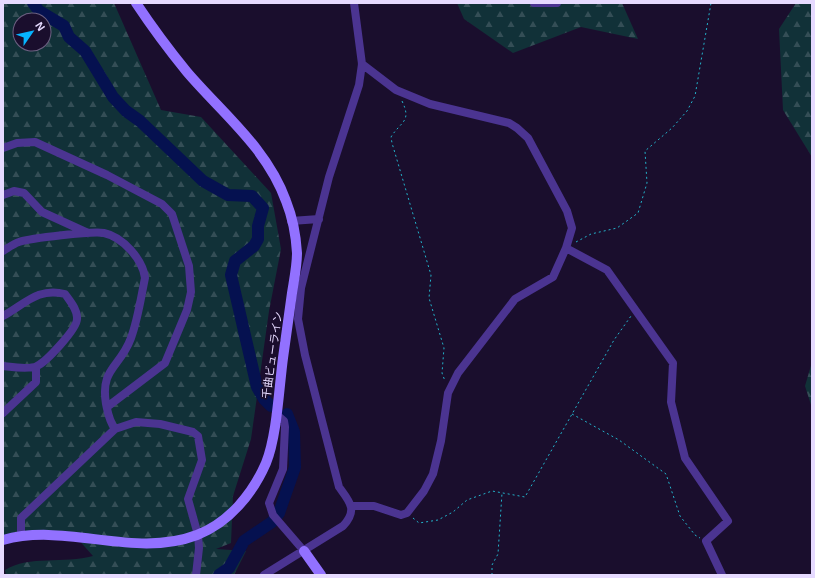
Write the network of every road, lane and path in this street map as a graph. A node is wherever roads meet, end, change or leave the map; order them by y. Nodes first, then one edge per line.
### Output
1 (136, 3) edge
2 (354, 3) edge
3 (534, 3) edge
4 (557, 3) edge
5 (711, 3) edge
6 (362, 64) junction
7 (396, 90) junction
8 (3, 148) edge
9 (3, 195) edge
10 (319, 219) junction
11 (292, 221) junction
12 (89, 233) junction
13 (566, 248) junction
14 (3, 251) edge
15 (636, 309) junction
16 (3, 316) edge
17 (3, 366) edge
18 (36, 367) junction
19 (448, 393) junction
20 (107, 407) junction
21 (3, 414) edge
22 (276, 414) junction
23 (572, 414) junction
24 (116, 429) junction
25 (502, 493) junction
26 (352, 506) junction
27 (407, 513) junction
28 (198, 535) junction
29 (21, 536) junction
30 (3, 540) edge
31 (706, 541) junction
32 (304, 551) junction
33 (196, 575) edge
34 (264, 575) edge
35 (321, 575) edge
36 (492, 575) edge
37 (722, 575) edge

1 - 11 street, 千曲ビューライン
2 - 6 street
3 - 4 street
5 - 13 path
6 - 7 street
6 - 10 street
7 - 13 street
7 - 19 path
8 - 20 street
9 - 12 street
10 - 11 street
10 - 26 street
11 - 22 street, 千曲ビューライン
12 - 14 street
12 - 20 street
13 - 15 street
13 - 19 street
15 - 23 path
15 - 31 street
16 - 18 street
17 - 18 street
18 - 21 street
19 - 27 street
20 - 24 street
22 - 28 street, 千曲ビューライン
22 - 32 street
23 - 25 path
23 - 31 path
24 - 28 street
24 - 29 street
25 - 27 path
25 - 36 path
26 - 27 street
26 - 32 street
28 - 29 street, 千曲ビューライン
28 - 33 street
29 - 30 street, 千曲ビューライン
31 - 37 street
32 - 34 street
32 - 35 street

